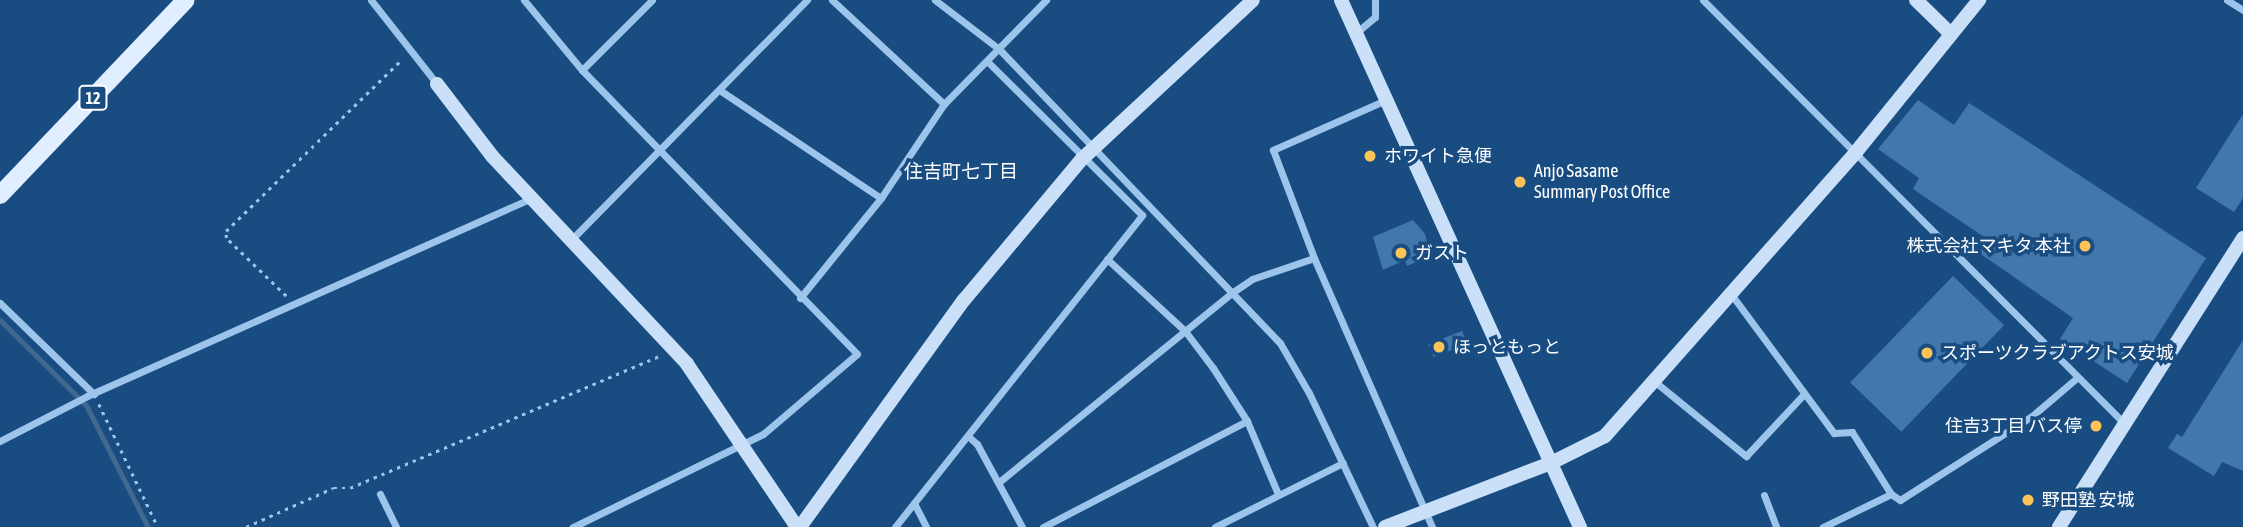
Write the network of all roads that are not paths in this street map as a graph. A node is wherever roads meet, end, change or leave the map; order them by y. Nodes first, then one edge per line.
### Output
1 (186, 0) edge
2 (371, 0) edge
3 (524, 0) edge
4 (652, 0) edge
5 (807, 0) edge
6 (832, 0) edge
7 (935, 0) edge
8 (1030, 0) edge
9 (1046, 0) edge
10 (1253, 0) edge
11 (1341, 0) edge
12 (1376, 0) edge
13 (1703, 0) edge
14 (1916, 0) edge
15 (1979, 0) edge
16 (2227, 0) edge
17 (1038, 8) junction
18 (2243, 10) edge
19 (1357, 32) junction
20 (1951, 34) junction
21 (999, 49) junction
22 (987, 61) junction
23 (582, 70) junction
24 (437, 84) joint
25 (721, 91) junction
26 (1389, 99) junction
27 (944, 104) junction
28 (1096, 148) junction
29 (659, 151) junction
30 (1856, 152) junction
31 (1082, 159) junction
32 (0, 195) edge
33 (532, 198) junction
34 (881, 198) junction
35 (2243, 238) edge
36 (571, 240) junction
37 (1314, 258) junction
38 (1107, 259) junction
39 (1233, 292) junction
40 (1731, 293) junction
41 (800, 298) junction
42 (0, 303) edge
43 (1185, 331) junction
44 (2078, 377) junction
45 (1654, 381) junction
46 (1804, 394) junction
47 (90, 395) junction
48 (1247, 421) junction
49 (2124, 423) junction
50 (968, 436) junction
51 (0, 441) edge
52 (740, 446) junction
53 (1343, 463) junction
54 (1551, 463) junction
55 (999, 482) junction
56 (380, 494) dead end
57 (1278, 494) junction
58 (1891, 494) junction
59 (1764, 495) dead end
60 (914, 503) junction
61 (1424, 512) junction
62 (396, 527) edge
63 (573, 527) edge
64 (798, 527) edge
65 (895, 527) edge
66 (926, 527) edge
67 (1022, 527) edge
68 (1043, 527) edge
69 (1215, 527) edge
70 (1374, 527) edge
71 (1385, 527) edge
72 (1432, 527) edge
73 (1580, 527) edge
74 (1776, 527) edge
75 (1823, 527) edge
76 (2059, 527) edge

1 - 32 main road, 12
2 - 24 street
3 - 23 street
4 - 23 street
5 - 25 street
6 - 27 street
7 - 21 street
8 - 17 street
9 - 17 street
10 - 28 street
11 - 19 street
12 - 19 street
13 - 30 street
14 - 20 street
15 - 20 street
16 - 18 street
17 - 21 street
19 - 26 street
20 - 30 street
21 - 22 street
21 - 28 street
22 - 27 street
22 - 31 street
23 - 29 street
24 - 33 street
25 - 29 street
25 - 34 street
26 - 37 street
26 - 54 street
27 - 34 street
28 - 31 street
28 - 39 street
29 - 36 street
29 - 41 street
30 - 40 street
30 - 44 street
31 - 38 street
31 - 64 street
33 - 36 street
33 - 47 street
34 - 41 street
35 - 49 street
36 - 52 street
37 - 39 street
37 - 61 street
38 - 43 street
38 - 50 street
39 - 43 street
39 - 53 street
40 - 45 street
40 - 46 street
41 - 52 street
42 - 47 street
43 - 48 street
43 - 55 street
44 - 49 street
44 - 58 street
45 - 46 street
45 - 54 street
46 - 58 street
47 - 51 street
48 - 57 street
48 - 68 street
49 - 76 street
50 - 55 street
50 - 60 street
52 - 63 street
52 - 64 street
53 - 57 street
53 - 70 street
54 - 61 street
54 - 73 street
55 - 67 street
56 - 62 street
57 - 69 street
58 - 75 street
59 - 74 street
60 - 65 street
60 - 66 street
61 - 71 street
61 - 72 street

